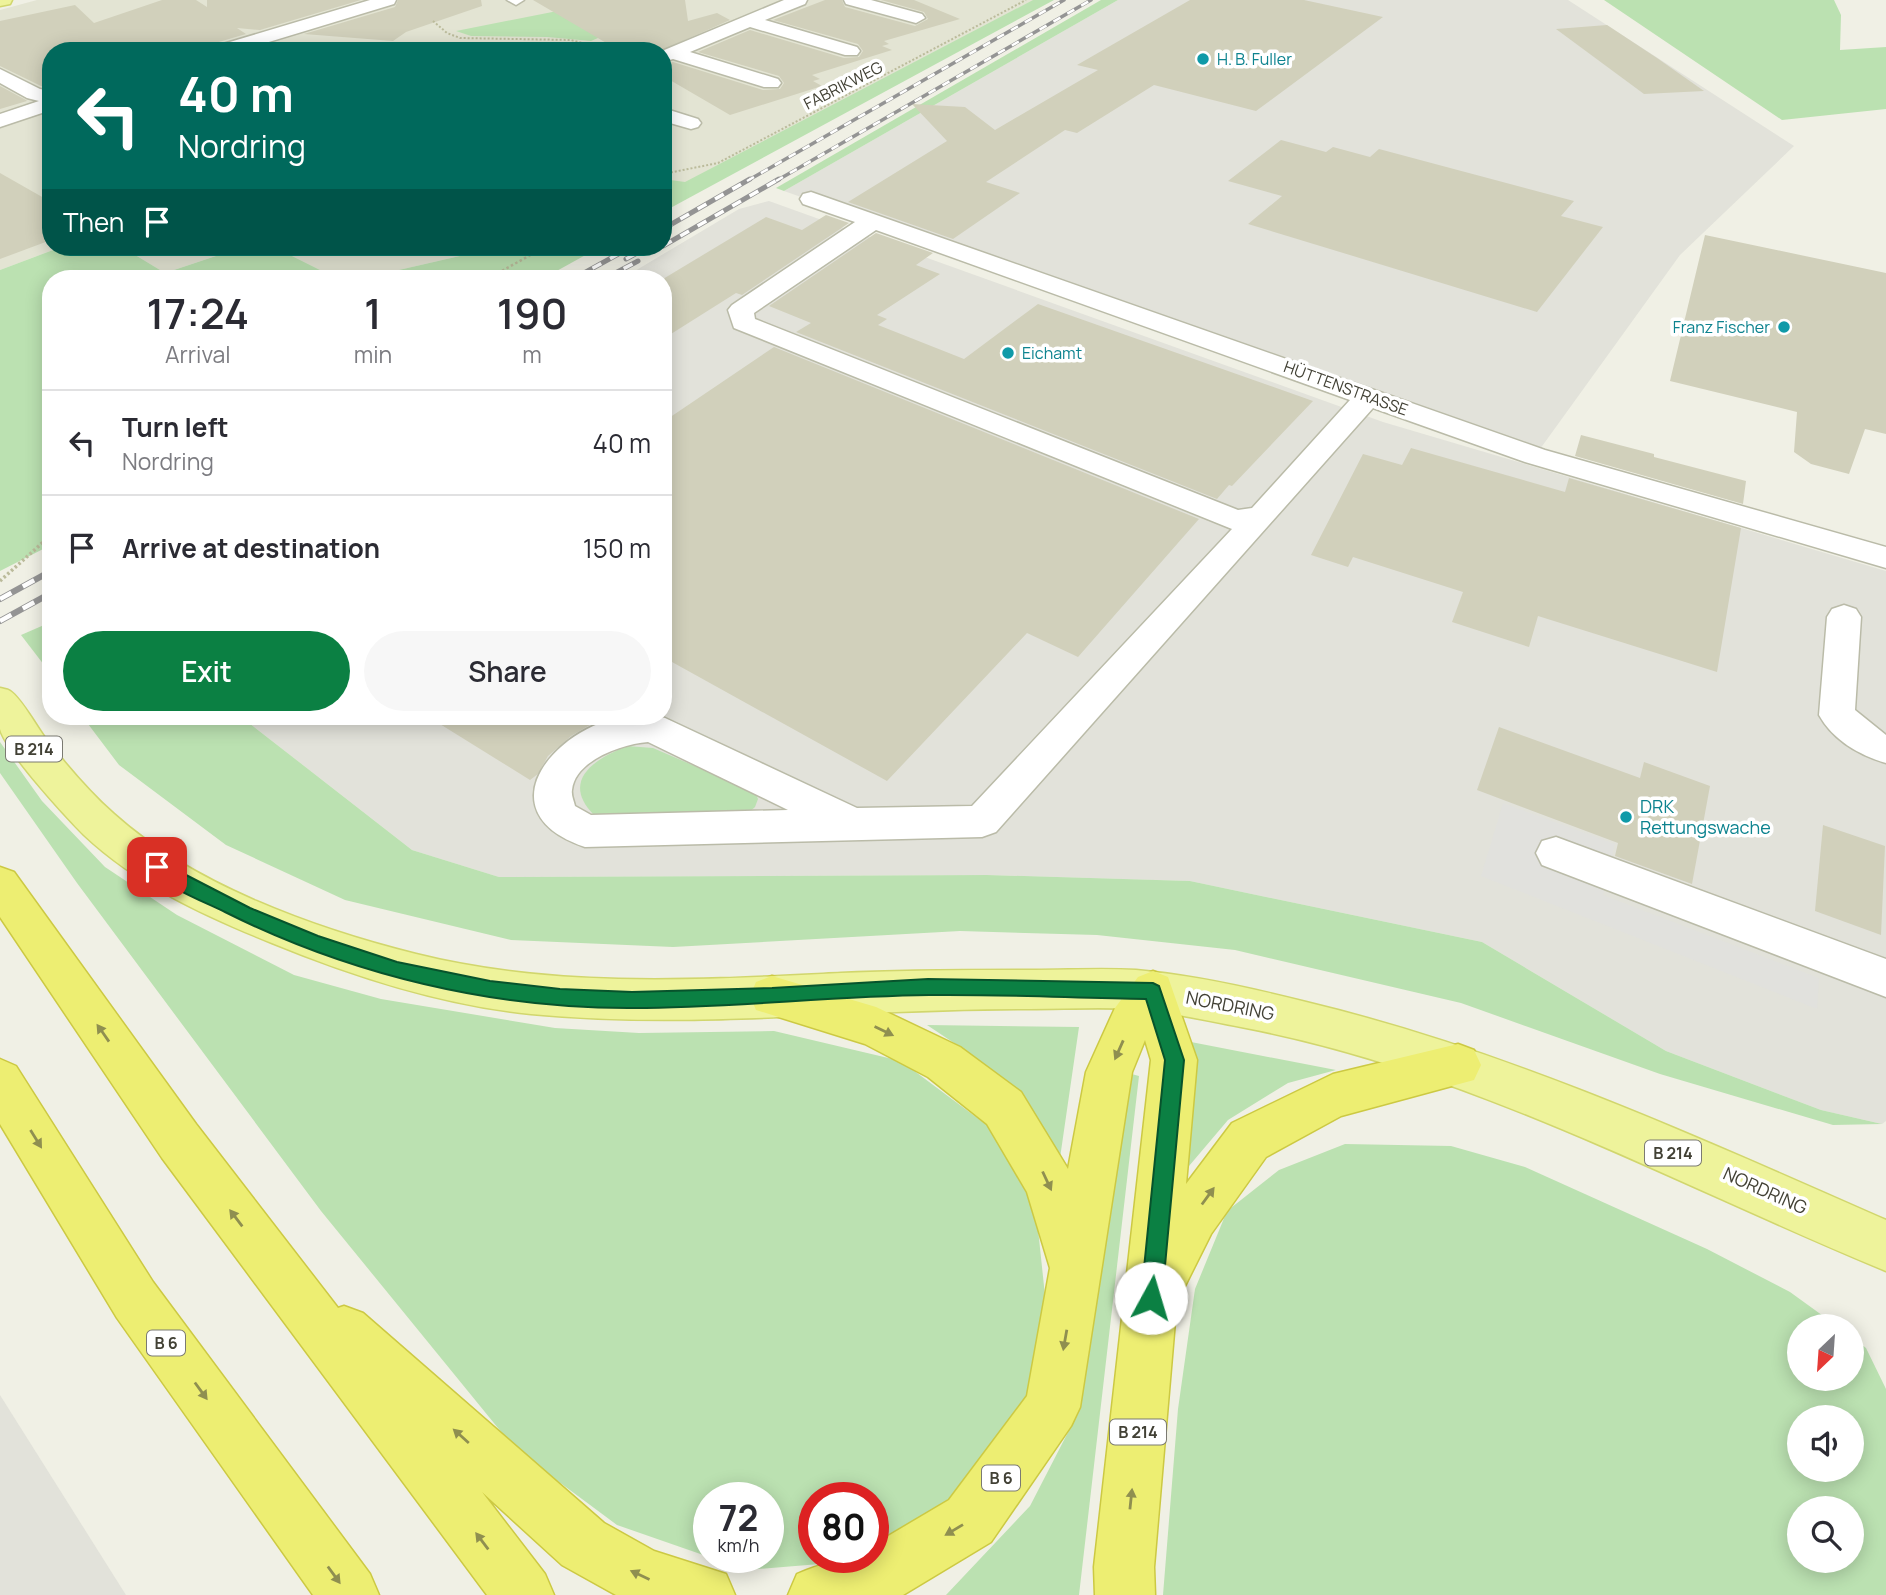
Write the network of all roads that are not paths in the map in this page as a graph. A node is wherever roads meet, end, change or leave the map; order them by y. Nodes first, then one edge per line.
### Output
1 (388, 0) edge
2 (799, 0) edge
3 (852, 0) edge
4 (916, 18) dead end
5 (748, 21) junction
6 (249, 42) edge
7 (851, 51) dead end
8 (672, 53) edge
9 (672, 56) edge
10 (0, 75) edge
11 (771, 83) dead end
12 (42, 94) edge
13 (42, 99) edge
14 (672, 117) edge
15 (0, 121) edge
16 (691, 123) dead end
17 (811, 200) dead end
18 (873, 221) junction
19 (1368, 396) junction
20 (1261, 517) junction
21 (1886, 558) edge
22 (1844, 617) dead end
23 (0, 701) edge
24 (1886, 750) edge
25 (853, 824) junction
26 (1556, 853) dead end
27 (0, 884) edge
28 (1886, 978) edge
29 (1153, 991) junction
30 (772, 996) junction
31 (1458, 1065) junction
32 (0, 1081) edge
33 (1886, 1246) edge
34 (277, 1273) junction
35 (1077, 1273) junction
36 (1151, 1298) junction
37 (349, 1595) edge
38 (524, 1595) edge
39 (705, 1595) edge
40 (818, 1595) edge
41 (1125, 1595) edge

1 - 6 street
2 - 5 street
3 - 4 street
5 - 7 street
5 - 8 street
9 - 11 street
10 - 12 street
13 - 15 street
14 - 16 street
17 - 18 street, HÜTTENSTRASSE
18 - 19 street, HÜTTENSTRASSE
18 - 20 street
19 - 20 street
19 - 21 street, HÜTTENSTRASSE
20 - 25 street
22 - 24 street
23 - 30 main road, NORDRING / B 214
25 - 25 street
26 - 28 street
34 -> 27 highway
29 - 30 main road, NORDRING / B 214
29 - 31 main road, NORDRING / B 214
29 -> 35 highway, B 6
29 - 36 highway, B 214
30 -> 35 highway, B 6
31 - 33 main road, NORDRING / B 214
36 -> 31 highway, B 214
32 -> 37 highway, B 6
38 -> 34 highway
39 -> 34 highway
35 -> 40 highway, B 6
41 -> 36 highway, B 214

